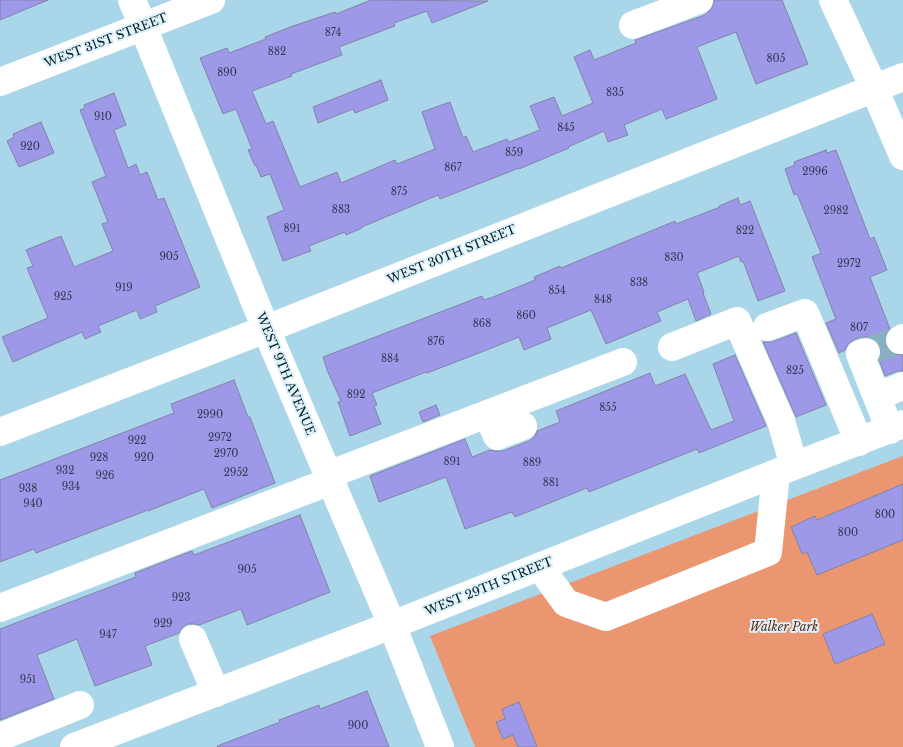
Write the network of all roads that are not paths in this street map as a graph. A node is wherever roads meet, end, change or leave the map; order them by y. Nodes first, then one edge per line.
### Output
1 (132, 0) edge
2 (211, 0) edge
3 (699, 0) edge
4 (833, 0) edge
5 (633, 24) dead end
6 (143, 27) junction
7 (903, 77) edge
8 (0, 82) edge
9 (874, 88) junction
10 (903, 156) edge
11 (767, 326) dead end
12 (266, 329) junction
13 (672, 347) dead end
14 (623, 362) dead end
15 (903, 386) edge
16 (487, 414) junction
17 (522, 426) dead end
18 (896, 427) edge
19 (0, 432) edge
20 (859, 442) junction
21 (785, 470) junction
22 (329, 478) junction
23 (540, 567) junction
24 (0, 608) edge
25 (392, 625) junction
26 (193, 639) dead end
27 (216, 692) junction
28 (80, 706) dead end
29 (0, 737) edge
30 (74, 747) edge
31 (440, 747) edge

1 - 6 street, WEST 9TH AVENUE
2 - 6 street, WEST 31ST STREET
3 - 5 street
4 - 9 street
6 - 8 street, WEST 31ST STREET
6 - 12 street, WEST 9TH AVENUE
7 - 9 street, WEST 30TH STREET
9 - 10 street
9 - 12 street, WEST 30TH STREET
11 - 20 street
12 - 19 street, WEST 30TH STREET
12 - 22 street, WEST 9TH AVENUE
13 - 21 street
14 - 16 street
15 - 18 street
16 - 17 street
16 - 22 street
18 - 20 street, WEST 29TH STREET
20 - 21 street, WEST 29TH STREET
21 - 23 street, WEST 29TH STREET
21 - 23 street
22 - 24 street
22 - 25 street, WEST 9TH AVENUE
23 - 25 street, WEST 29TH STREET
25 - 27 street, WEST 29TH STREET
25 - 31 street, WEST 9TH AVENUE
26 - 27 street
27 - 30 street, WEST 29TH STREET
28 - 29 street

